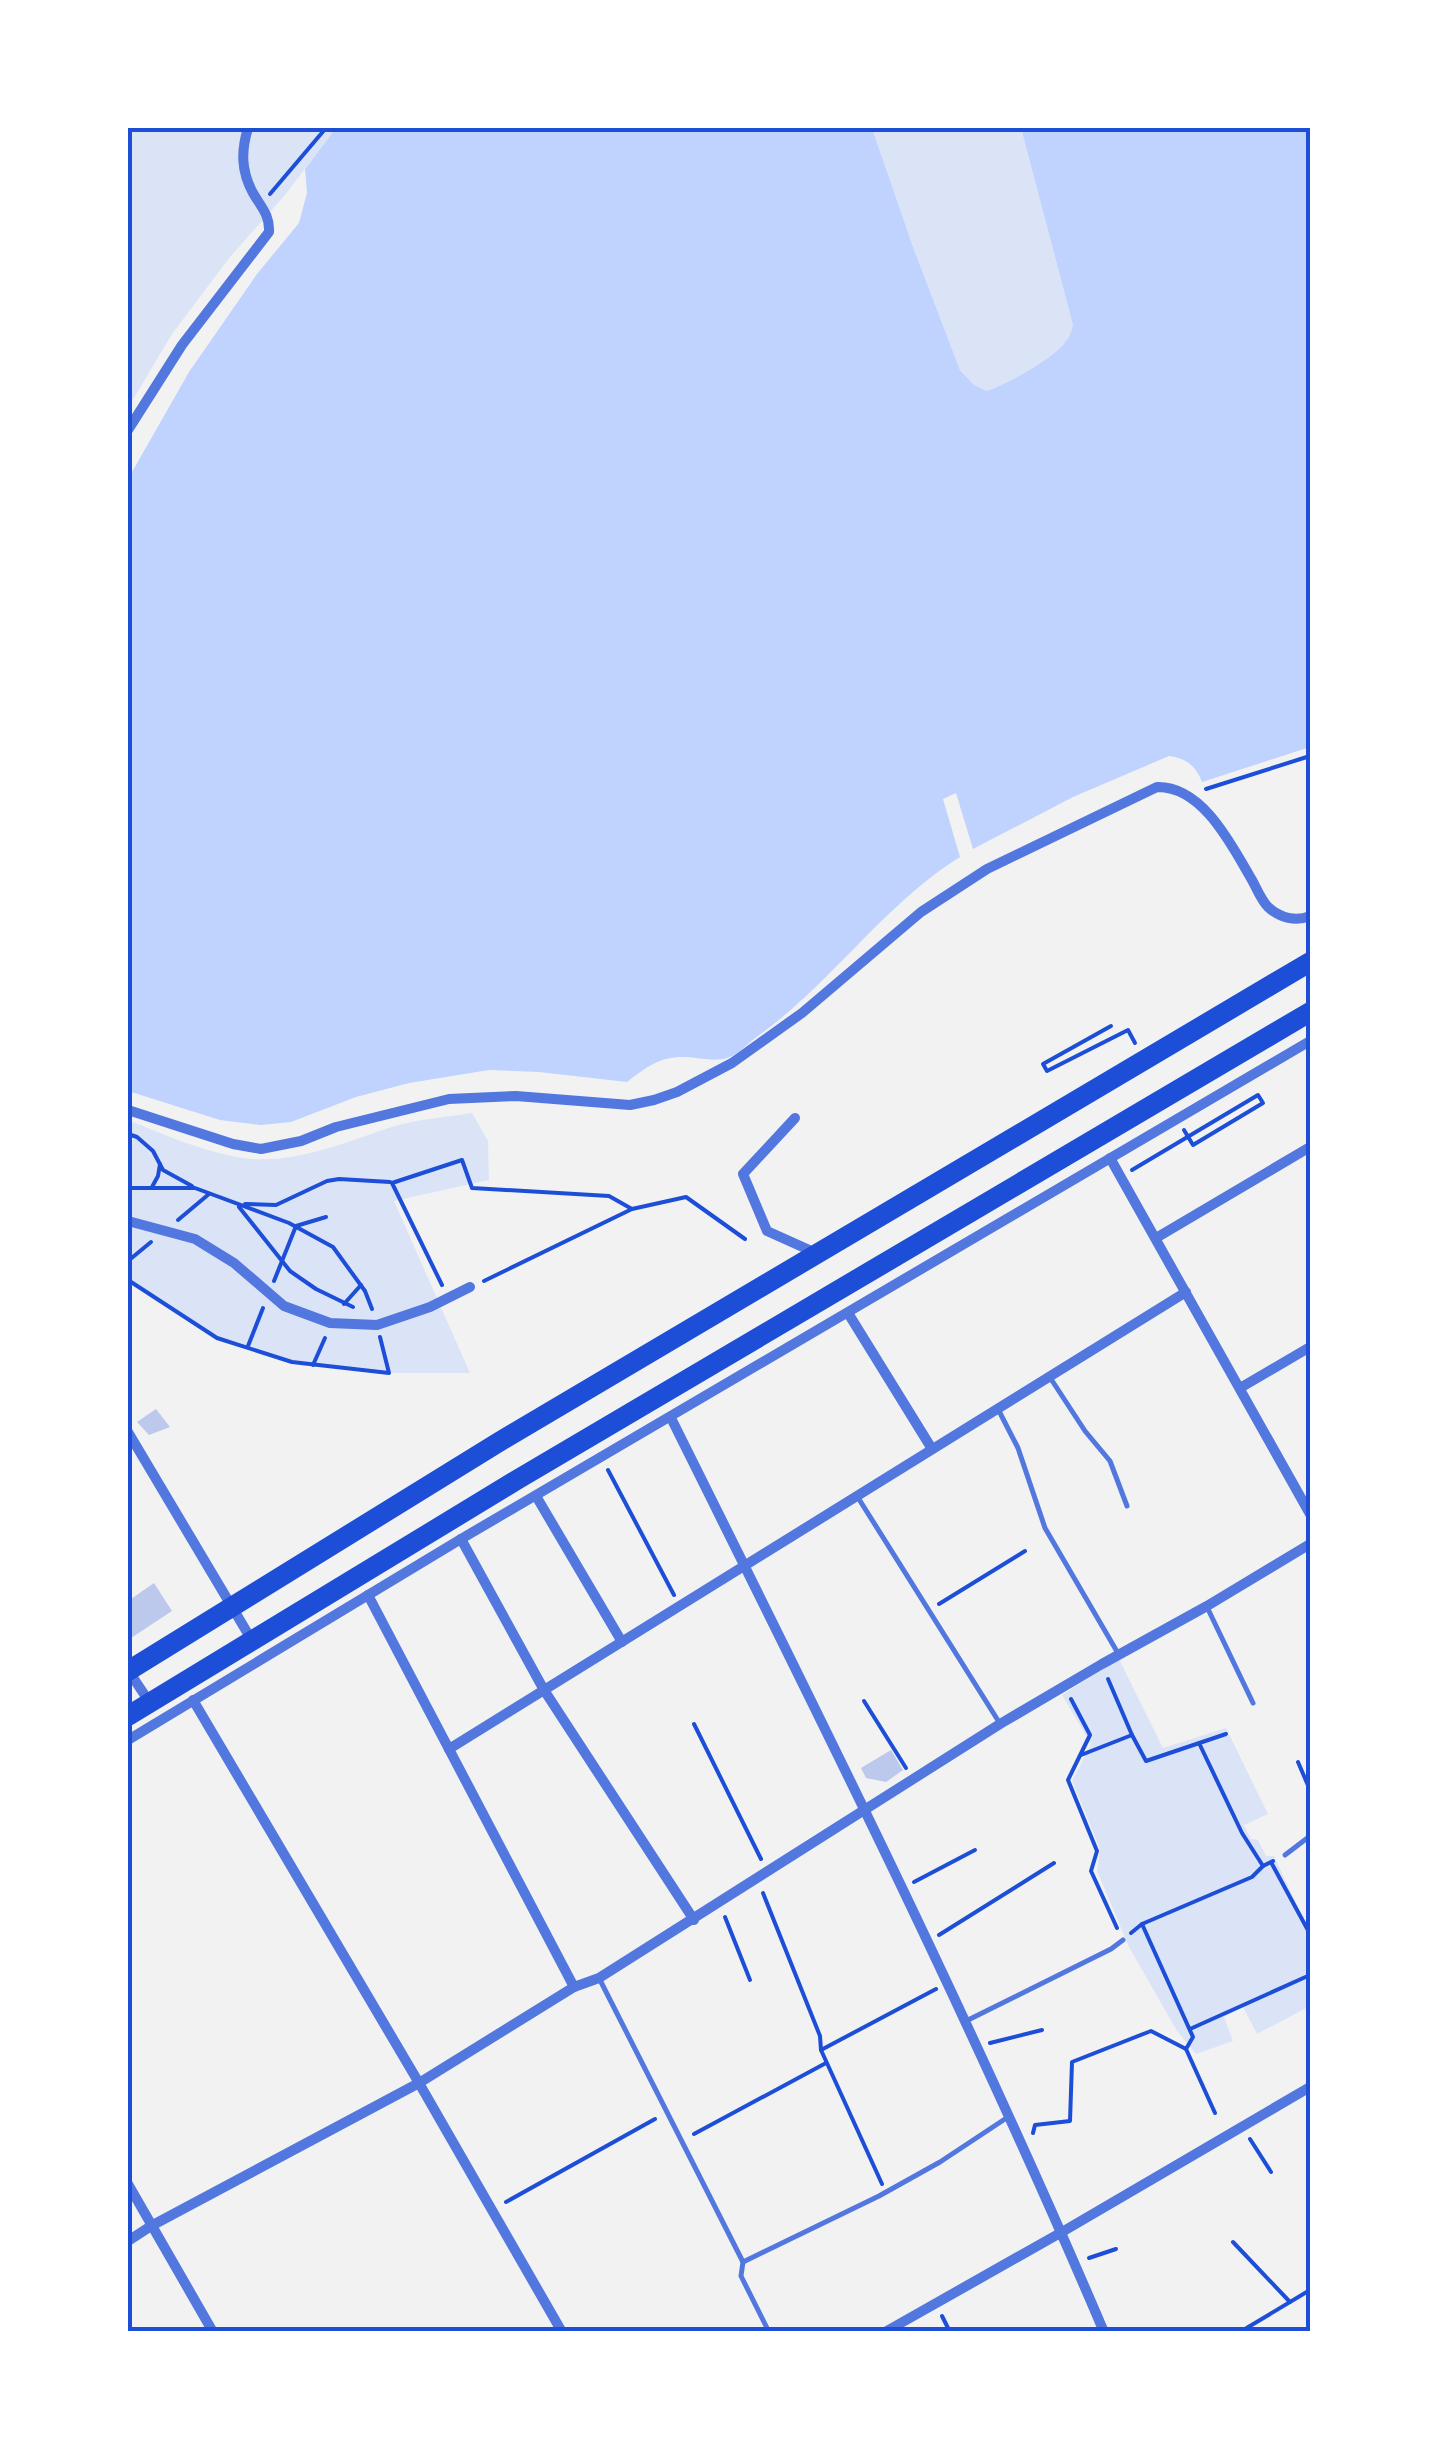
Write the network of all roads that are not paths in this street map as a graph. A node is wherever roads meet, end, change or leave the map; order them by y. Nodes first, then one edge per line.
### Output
1 (248, 128) edge
2 (128, 430) edge
3 (1310, 916) edge
4 (1310, 962) edge
5 (1310, 1012) edge
6 (1310, 1041) edge
7 (128, 1110) edge
8 (795, 1118) dead end
9 (1310, 1147) edge
10 (1110, 1158) junction
11 (128, 1221) edge
12 (1156, 1238) junction
13 (817, 1253) junction
14 (470, 1287) road end
15 (1186, 1292) junction
16 (848, 1313) junction
17 (1310, 1347) edge
18 (1050, 1376) junction
19 (1240, 1388) junction
20 (998, 1409) junction
21 (671, 1418) junction
22 (128, 1432) edge
23 (932, 1449) junction
24 (536, 1496) junction
25 (857, 1496) junction
26 (1127, 1506) dead end
27 (1310, 1514) edge
28 (461, 1539) junction
29 (1310, 1544) edge
30 (745, 1566) junction
31 (368, 1595) junction
32 (1207, 1606) junction
33 (622, 1642) junction
34 (1119, 1654) junction
35 (262, 1658) junction
36 (128, 1670) edge
37 (544, 1690) junction
38 (193, 1700) junction
39 (1254, 1703) dead end
40 (128, 1716) edge
41 (161, 1720) junction
42 (1000, 1724) junction
43 (128, 1740) edge
44 (449, 1749) junction
45 (865, 1811) junction
46 (1310, 1836) edge
47 (1285, 1855) road end
48 (694, 1920) junction
49 (1123, 1940) road end
50 (599, 1978) junction
51 (574, 1987) junction
52 (964, 2022) junction
53 (419, 2083) junction
54 (1310, 2087) edge
55 (1008, 2118) junction
56 (128, 2184) edge
57 (151, 2226) junction
58 (1062, 2232) junction
59 (128, 2241) edge
60 (744, 2262) junction
61 (213, 2332) edge
62 (562, 2332) edge
63 (769, 2332) edge
64 (886, 2332) edge
65 (1104, 2332) edge

1 - 2 street
3 - 7 street
4 - 13 highway
5 - 40 highway
6 - 10 street
8 - 13 street
9 - 12 street
10 - 12 street
10 - 16 street
11 - 14 street
12 - 15 street
13 - 36 highway
15 - 18 street
15 - 19 street
16 - 21 street
16 - 23 street
17 - 19 street
18 - 20 street
18 - 26 lane
19 - 27 street
20 - 23 street
20 - 34 lane
21 - 24 street
21 - 30 street
22 - 35 street
23 - 25 street
24 - 28 street
24 - 33 street
25 - 30 street
25 - 42 lane
28 - 31 street
28 - 37 street
29 - 32 street
30 - 33 street
30 - 45 street
31 - 35 street
31 - 44 street
32 - 34 street
32 - 39 lane
33 - 37 street
34 - 42 street
35 - 38 street
36 - 41 street
37 - 44 street
37 - 48 street
38 - 41 street
38 - 53 street
41 - 43 street
42 - 45 street
44 - 51 street
45 - 48 street
45 - 52 street
46 - 47 lane
48 - 50 street
49 - 52 lane
50 - 51 street
50 - 60 lane
51 - 53 street
52 - 55 street
53 - 57 street
53 - 62 street
54 - 58 street
55 - 58 street
55 - 60 lane
56 - 57 street
57 - 59 street
57 - 61 street
58 - 64 street
58 - 65 street
60 - 63 lane

